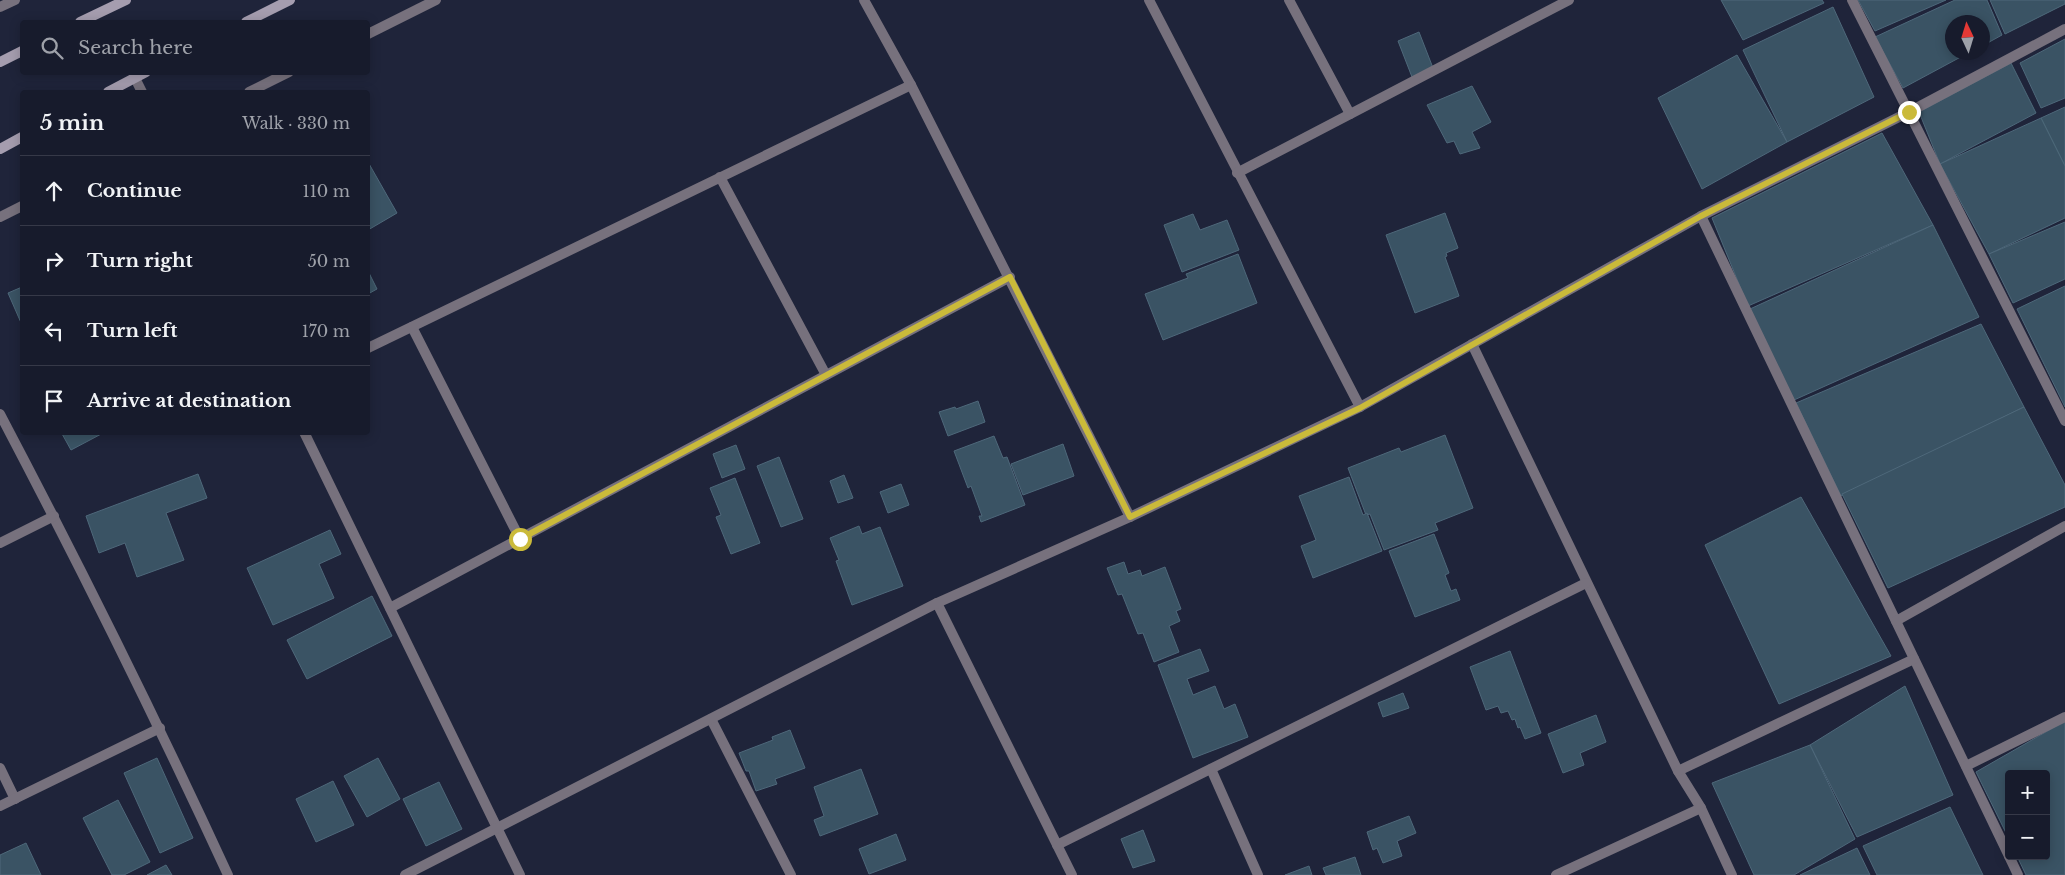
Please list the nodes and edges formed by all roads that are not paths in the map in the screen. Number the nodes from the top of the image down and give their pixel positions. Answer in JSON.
{"nodes":[{"id":1,"x":15,"y":0,"type":"edge"},
{"id":2,"x":126,"y":0,"type":"edge"},
{"id":3,"x":290,"y":0,"type":"edge"},
{"id":4,"x":436,"y":0,"type":"edge"},
{"id":5,"x":864,"y":0,"type":"edge"},
{"id":6,"x":1149,"y":0,"type":"edge"},
{"id":7,"x":1289,"y":0,"type":"edge"},
{"id":8,"x":1569,"y":0,"type":"edge"},
{"id":9,"x":1852,"y":0,"type":"edge"},
{"id":10,"x":0,"y":8,"type":"edge"},
{"id":11,"x":84,"y":20,"type":"edge"},
{"id":12,"x":250,"y":20,"type":"edge"},
{"id":13,"x":2065,"y":29,"type":"edge"},
{"id":14,"x":370,"y":33,"type":"edge"},
{"id":15,"x":20,"y":52,"type":"edge"},
{"id":16,"x":0,"y":62,"type":"edge"},
{"id":17,"x":140,"y":75,"type":"edge"},
{"id":18,"x":283,"y":75,"type":"edge"},
{"id":19,"x":135,"y":78,"type":"junction"},
{"id":20,"x":912,"y":85,"type":"junction"},
{"id":21,"x":112,"y":90,"type":"edge"},
{"id":22,"x":141,"y":90,"type":"edge"},
{"id":23,"x":253,"y":90,"type":"edge"},
{"id":24,"x":1909,"y":112,"type":"junction"},
{"id":25,"x":1350,"y":114,"type":"junction"},
{"id":26,"x":20,"y":138,"type":"edge"},
{"id":27,"x":0,"y":149,"type":"edge"},
{"id":28,"x":1237,"y":173,"type":"junction"},
{"id":29,"x":720,"y":177,"type":"junction"},
{"id":30,"x":20,"y":207,"type":"edge"},
{"id":31,"x":1701,"y":216,"type":"junction"},
{"id":32,"x":0,"y":217,"type":"edge"},
{"id":33,"x":1010,"y":277,"type":"junction"},
{"id":34,"x":412,"y":326,"type":"junction"},
{"id":35,"x":1472,"y":344,"type":"junction"},
{"id":36,"x":370,"y":347,"type":"edge"},
{"id":37,"x":826,"y":375,"type":"junction"},
{"id":38,"x":1360,"y":408,"type":"junction"},
{"id":39,"x":0,"y":414,"type":"edge"},
{"id":40,"x":2065,"y":421,"type":"edge"},
{"id":41,"x":305,"y":435,"type":"edge"},
{"id":42,"x":54,"y":516,"type":"junction"},
{"id":43,"x":1130,"y":517,"type":"junction"},
{"id":44,"x":2065,"y":526,"type":"edge"},
{"id":45,"x":520,"y":539,"type":"junction"},
{"id":46,"x":0,"y":543,"type":"edge"},
{"id":47,"x":1586,"y":583,"type":"junction"},
{"id":48,"x":937,"y":603,"type":"junction"},
{"id":49,"x":390,"y":608,"type":"junction"},
{"id":50,"x":1896,"y":621,"type":"junction"},
{"id":51,"x":1914,"y":659,"type":"junction"},
{"id":52,"x":2065,"y":717,"type":"edge"},
{"id":53,"x":711,"y":718,"type":"junction"},
{"id":54,"x":160,"y":728,"type":"junction"},
{"id":55,"x":1966,"y":766,"type":"junction"},
{"id":56,"x":0,"y":768,"type":"edge"},
{"id":57,"x":1211,"y":769,"type":"junction"},
{"id":58,"x":1678,"y":771,"type":"junction"},
{"id":59,"x":15,"y":799,"type":"junction"},
{"id":60,"x":0,"y":806,"type":"edge"},
{"id":61,"x":1701,"y":808,"type":"junction"},
{"id":62,"x":497,"y":828,"type":"junction"},
{"id":63,"x":1057,"y":845,"type":"junction"},
{"id":64,"x":2005,"y":848,"type":"edge"},
{"id":65,"x":2011,"y":860,"type":"edge"},
{"id":66,"x":228,"y":875,"type":"edge"},
{"id":67,"x":405,"y":875,"type":"edge"},
{"id":68,"x":520,"y":875,"type":"edge"},
{"id":69,"x":792,"y":875,"type":"edge"},
{"id":70,"x":1072,"y":875,"type":"edge"},
{"id":71,"x":1258,"y":875,"type":"edge"},
{"id":72,"x":1556,"y":875,"type":"edge"},
{"id":73,"x":1732,"y":875,"type":"edge"},
{"id":74,"x":2018,"y":875,"type":"edge"}],
"edges":[{"from":1,"to":10,"type":"street"},
{"from":2,"to":11,"type":"main road"},
{"from":3,"to":12,"type":"main road"},
{"from":4,"to":14,"type":"street"},
{"from":5,"to":20,"type":"street"},
{"from":6,"to":28,"type":"street"},
{"from":7,"to":25,"type":"street"},
{"from":8,"to":25,"type":"street"},
{"from":9,"to":24,"type":"street"},
{"from":13,"to":24,"type":"street"},
{"from":15,"to":16,"type":"main road"},
{"from":17,"to":19,"type":"main road"},
{"from":18,"to":23,"type":"street"},
{"from":19,"to":21,"type":"main road"},
{"from":19,"to":22,"type":"street"},
{"from":20,"to":29,"type":"street"},
{"from":20,"to":33,"type":"street"},
{"from":24,"to":31,"type":"street"},
{"from":24,"to":40,"type":"street"},
{"from":25,"to":28,"type":"street"},
{"from":26,"to":27,"type":"main road"},
{"from":28,"to":38,"type":"street"},
{"from":29,"to":34,"type":"street"},
{"from":29,"to":37,"type":"street"},
{"from":30,"to":32,"type":"street"},
{"from":31,"to":35,"type":"street"},
{"from":31,"to":50,"type":"street"},
{"from":33,"to":37,"type":"street"},
{"from":33,"to":43,"type":"street"},
{"from":34,"to":36,"type":"street"},
{"from":34,"to":45,"type":"street"},
{"from":35,"to":38,"type":"street"},
{"from":35,"to":47,"type":"street"},
{"from":37,"to":45,"type":"street"},
{"from":38,"to":43,"type":"street"},
{"from":39,"to":42,"type":"street"},
{"from":41,"to":49,"type":"street"},
{"from":42,"to":46,"type":"street"},
{"from":42,"to":54,"type":"street"},
{"from":43,"to":48,"type":"street"},
{"from":44,"to":50,"type":"street"},
{"from":45,"to":49,"type":"street"},
{"from":47,"to":57,"type":"street"},
{"from":47,"to":58,"type":"street"},
{"from":48,"to":53,"type":"street"},
{"from":48,"to":63,"type":"street"},
{"from":49,"to":62,"type":"street"},
{"from":50,"to":51,"type":"street"},
{"from":51,"to":55,"type":"street"},
{"from":51,"to":58,"type":"street"},
{"from":52,"to":55,"type":"street"},
{"from":53,"to":62,"type":"street"},
{"from":53,"to":69,"type":"street"},
{"from":54,"to":59,"type":"street"},
{"from":54,"to":66,"type":"street"},
{"from":55,"to":64,"type":"street"},
{"from":56,"to":59,"type":"street"},
{"from":57,"to":63,"type":"street"},
{"from":57,"to":71,"type":"street"},
{"from":58,"to":61,"type":"street"},
{"from":59,"to":60,"type":"street"},
{"from":61,"to":72,"type":"street"},
{"from":61,"to":73,"type":"street"},
{"from":62,"to":67,"type":"street"},
{"from":62,"to":68,"type":"street"},
{"from":63,"to":70,"type":"street"},
{"from":65,"to":74,"type":"street"}]}
